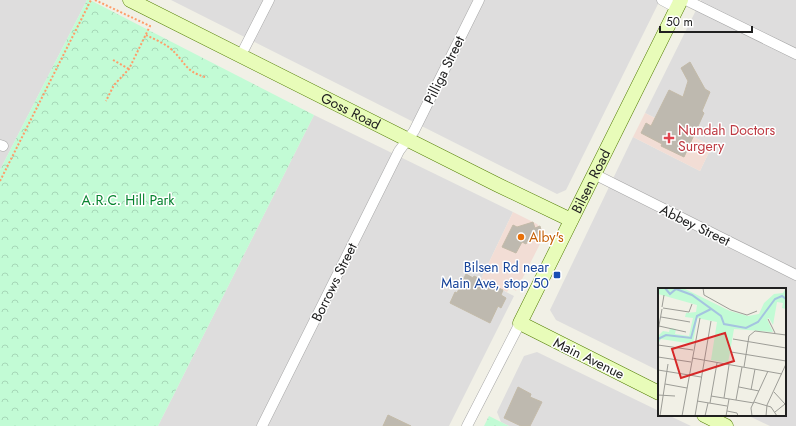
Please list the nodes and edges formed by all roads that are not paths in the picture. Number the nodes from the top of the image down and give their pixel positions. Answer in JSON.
{"nodes":[{"id":1,"x":130,"y":0,"type":"edge"},
{"id":2,"x":269,"y":0,"type":"edge"},
{"id":3,"x":479,"y":0,"type":"edge"},
{"id":4,"x":662,"y":0,"type":"edge"},
{"id":5,"x":681,"y":3,"type":"edge"},
{"id":6,"x":796,"y":54,"type":"edge"},
{"id":7,"x":241,"y":55,"type":"junction"},
{"id":8,"x":408,"y":139,"type":"junction"},
{"id":9,"x":594,"y":174,"type":"junction"},
{"id":10,"x":571,"y":220,"type":"junction"},
{"id":11,"x":796,"y":275,"type":"edge"},
{"id":12,"x":520,"y":324,"type":"junction"},
{"id":13,"x":658,"y":393,"type":"edge"},
{"id":14,"x":706,"y":416,"type":"edge"},
{"id":15,"x":262,"y":426,"type":"edge"},
{"id":16,"x":467,"y":426,"type":"edge"},
{"id":17,"x":726,"y":426,"type":"edge"}],
"edges":[{"from":1,"to":7,"type":"street","name":"Goss Road"},
{"from":2,"to":7,"type":"street"},
{"from":3,"to":8,"type":"street","name":"Pilliga Street"},
{"from":4,"to":5,"type":"street"},
{"from":5,"to":6,"type":"street"},
{"from":5,"to":9,"type":"street","name":"Bilsen Road"},
{"from":7,"to":8,"type":"street","name":"Goss Road"},
{"from":8,"to":10,"type":"street","name":"Goss Road"},
{"from":8,"to":15,"type":"street","name":"Borrows Street"},
{"from":9,"to":10,"type":"street","name":"Bilsen Road"},
{"from":9,"to":11,"type":"street","name":"Abbey Street"},
{"from":10,"to":12,"type":"street","name":"Bilsen Road"},
{"from":12,"to":13,"type":"street","name":"Main Avenue"},
{"from":12,"to":16,"type":"street","name":"Bilsen Road"},
{"from":14,"to":17,"type":"street"}]}
